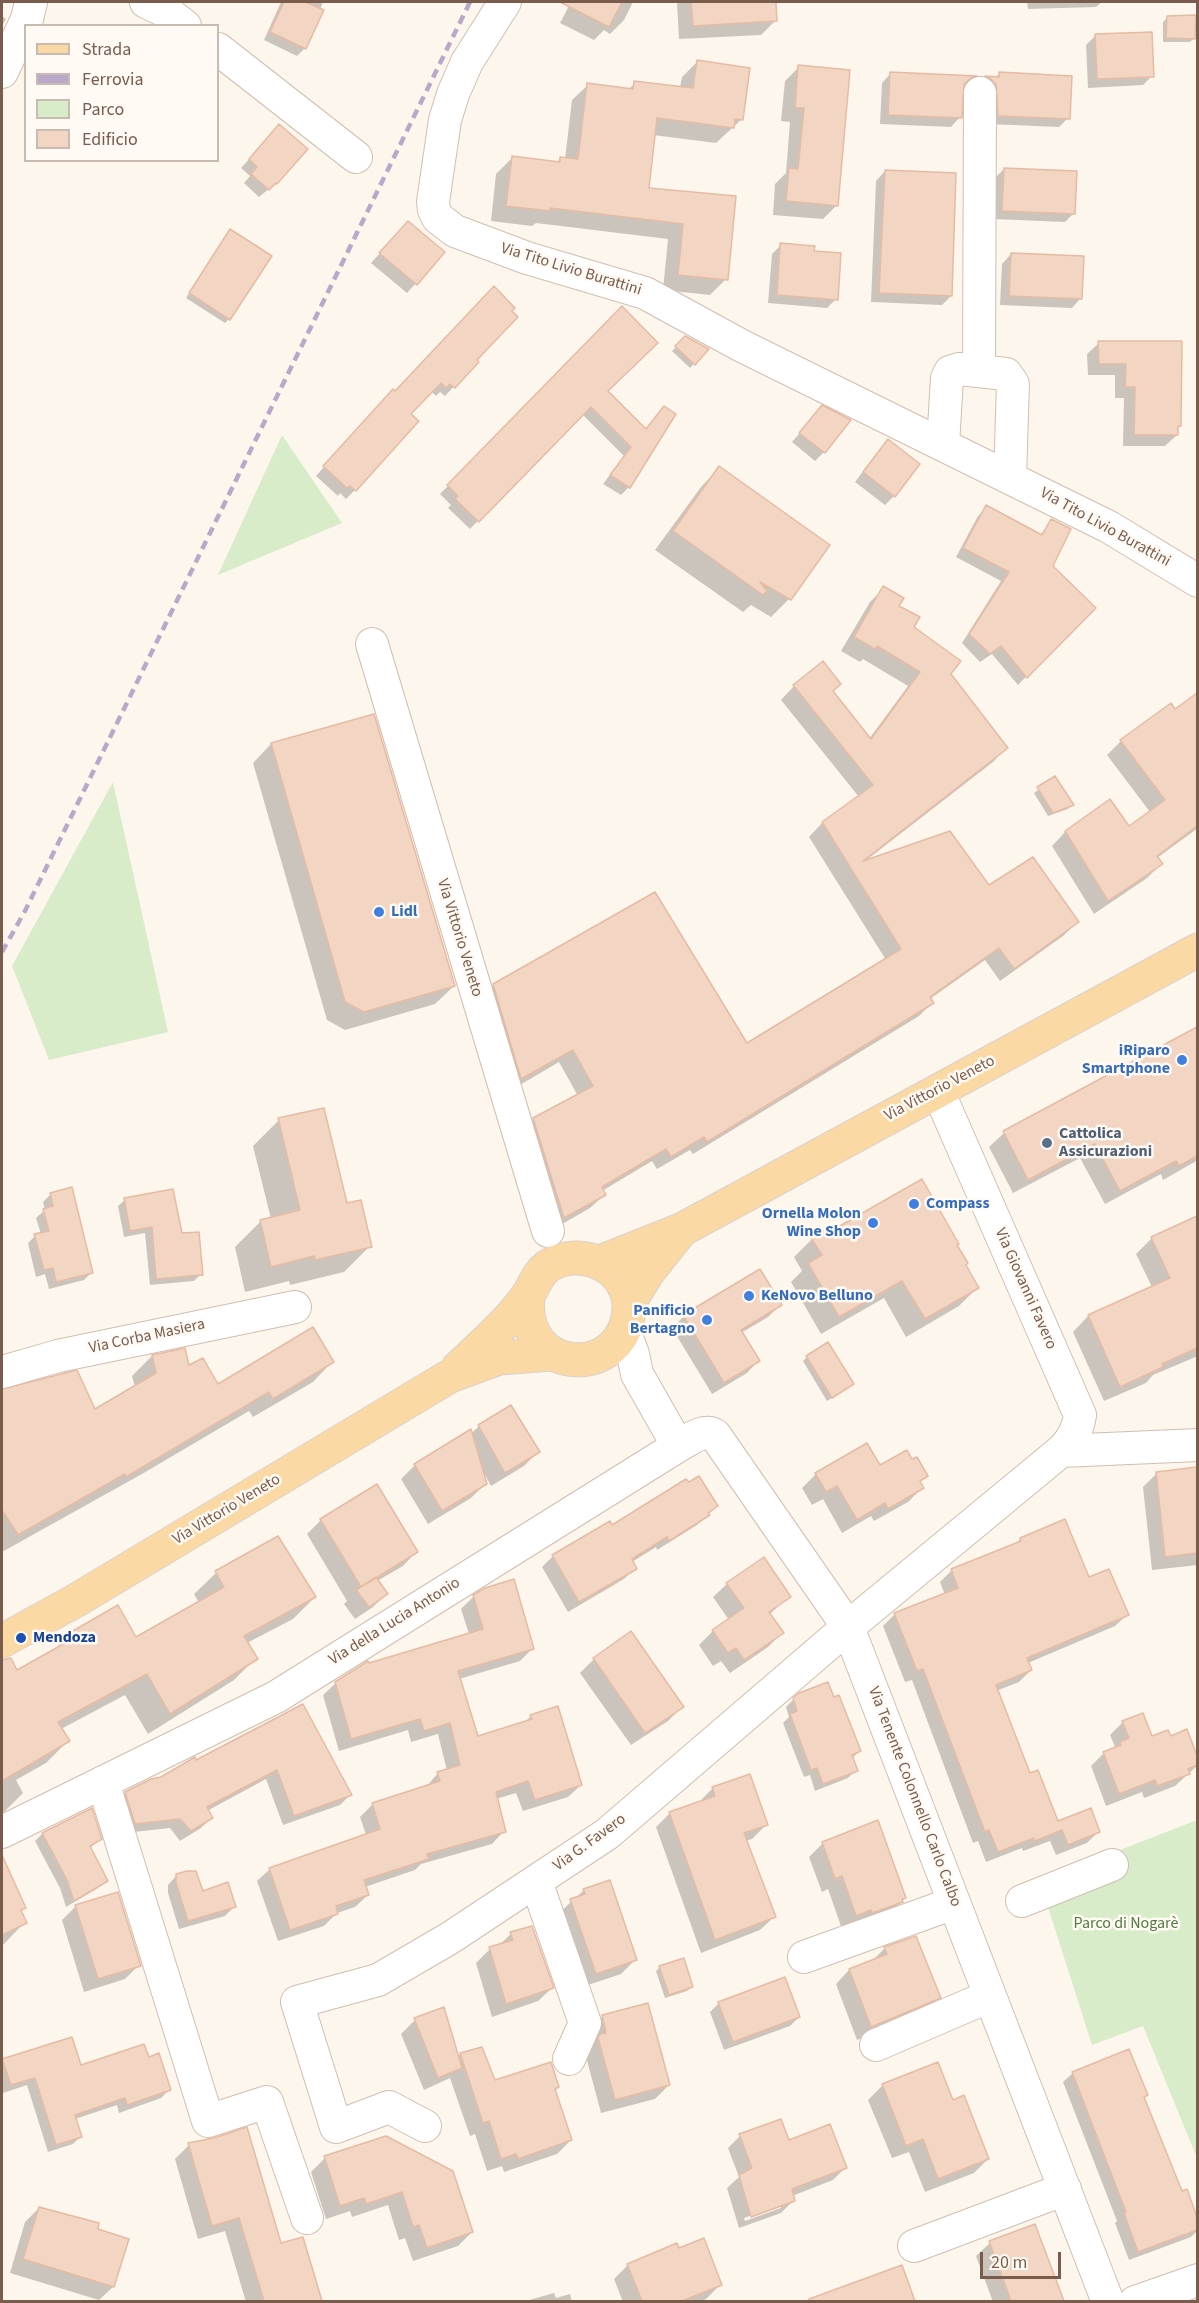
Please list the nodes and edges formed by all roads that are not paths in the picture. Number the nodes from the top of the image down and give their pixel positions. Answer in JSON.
{"nodes":[{"id":1,"x":31,"y":2,"type":"edge"},
{"id":2,"x":146,"y":2,"type":"edge"},
{"id":3,"x":504,"y":2,"type":"edge"},
{"id":4,"x":25,"y":24,"type":"edge"},
{"id":5,"x":183,"y":24,"type":"edge"},
{"id":6,"x":24,"y":25,"type":"edge"},
{"id":7,"x":219,"y":51,"type":"edge"},
{"id":8,"x":2,"y":72,"type":"edge"},
{"id":9,"x":980,"y":93,"type":"dead end"},
{"id":10,"x":356,"y":157,"type":"dead end"},
{"id":11,"x":979,"y":370,"type":"junction"},
{"id":12,"x":943,"y":445,"type":"junction"},
{"id":13,"x":1010,"y":478,"type":"junction"},
{"id":14,"x":1197,"y":581,"type":"edge"},
{"id":15,"x":372,"y":644,"type":"dead end"},
{"id":16,"x":1197,"y":950,"type":"edge"},
{"id":17,"x":938,"y":1090,"type":"junction"},
{"id":18,"x":683,"y":1229,"type":"junction"},
{"id":19,"x":548,"y":1231,"type":"dead end"},
{"id":20,"x":600,"y":1262,"type":"junction"},
{"id":21,"x":528,"y":1295,"type":"junction"},
{"id":22,"x":295,"y":1307,"type":"dead end"},
{"id":23,"x":627,"y":1316,"type":"junction"},
{"id":24,"x":552,"y":1354,"type":"junction"},
{"id":25,"x":599,"y":1356,"type":"junction"},
{"id":26,"x":2,"y":1372,"type":"edge"},
{"id":27,"x":637,"y":1374,"type":"junction"},
{"id":28,"x":450,"y":1376,"type":"junction"},
{"id":29,"x":1197,"y":1445,"type":"edge"},
{"id":30,"x":678,"y":1446,"type":"junction"},
{"id":31,"x":1061,"y":1451,"type":"junction"},
{"id":32,"x":848,"y":1627,"type":"junction"},
{"id":33,"x":2,"y":1641,"type":"edge"},
{"id":34,"x":103,"y":1782,"type":"junction"},
{"id":35,"x":2,"y":1832,"type":"edge"},
{"id":36,"x":1112,"y":1865,"type":"dead end"},
{"id":37,"x":536,"y":1881,"type":"junction"},
{"id":38,"x":1022,"y":1901,"type":"dead end"},
{"id":39,"x":954,"y":1903,"type":"junction"},
{"id":40,"x":804,"y":1957,"type":"dead end"},
{"id":41,"x":990,"y":1996,"type":"junction"},
{"id":42,"x":876,"y":2045,"type":"dead end"},
{"id":43,"x":569,"y":2059,"type":"dead end"},
{"id":44,"x":425,"y":2126,"type":"dead end"},
{"id":45,"x":1065,"y":2189,"type":"junction"},
{"id":46,"x":307,"y":2218,"type":"dead end"},
{"id":47,"x":914,"y":2246,"type":"dead end"},
{"id":48,"x":1197,"y":2280,"type":"edge"},
{"id":49,"x":1108,"y":2301,"type":"edge"},
{"id":50,"x":1135,"y":2301,"type":"edge"}],
"edges":[{"from":1,"to":4,"type":"street"},
{"from":2,"to":5,"type":"street"},
{"from":3,"to":12,"type":"street","name":"Via Tito Livio Burattini"},
{"from":6,"to":8,"type":"street"},
{"from":7,"to":10,"type":"street"},
{"from":9,"to":11,"type":"street"},
{"from":11,"to":12,"type":"street"},
{"from":11,"to":13,"type":"street"},
{"from":12,"to":13,"type":"street","name":"Via Tito Livio Burattini"},
{"from":13,"to":14,"type":"street","name":"Via Tito Livio Burattini"},
{"from":15,"to":19,"type":"street","name":"Via Vittorio Veneto"},
{"from":16,"to":17,"type":"main road","name":"Via Vittorio Veneto"},
{"from":17,"to":18,"type":"main road","name":"Via Vittorio Veneto"},
{"from":17,"to":31,"type":"street","name":"Via Giovanni Favero"},
{"from":18,"to":20,"type":"main road","name":"Via Vittorio Veneto"},
{"from":18,"to":23,"type":"main road","name":"Via Vittorio Veneto"},
{"from":20,"to":21,"type":"main road","name":"Via Vittorio Veneto"},
{"from":20,"to":23,"type":"main road"},
{"from":21,"to":24,"type":"main road"},
{"from":21,"to":28,"type":"main road","name":"Via Vittorio Veneto"},
{"from":22,"to":26,"type":"street","name":"Via Corba Masiera"},
{"from":23,"to":25,"type":"main road","name":"Via Vittorio Veneto"},
{"from":23,"to":27,"type":"street"},
{"from":24,"to":25,"type":"main road","name":"Via Vittorio Veneto"},
{"from":24,"to":28,"type":"main road","name":"Via Vittorio Veneto"},
{"from":25,"to":27,"type":"street"},
{"from":27,"to":30,"type":"street"},
{"from":28,"to":33,"type":"main road","name":"Via Vittorio Veneto"},
{"from":29,"to":31,"type":"street"},
{"from":30,"to":32,"type":"street","name":"Via Tenente Colonnello Carlo Calbo"},
{"from":30,"to":34,"type":"street","name":"Via della Lucia Antonio"},
{"from":31,"to":32,"type":"street","name":"Via Giovanni Favero"},
{"from":32,"to":37,"type":"street","name":"Via G. Favero"},
{"from":32,"to":39,"type":"street","name":"Via Tenente Colonnello Carlo Calbo"},
{"from":34,"to":35,"type":"street","name":"Via della Lucia Antonio"},
{"from":34,"to":46,"type":"street"},
{"from":36,"to":38,"type":"street"},
{"from":37,"to":43,"type":"street"},
{"from":37,"to":44,"type":"street","name":"Via G. Favero"},
{"from":39,"to":40,"type":"street"},
{"from":39,"to":41,"type":"street","name":"Via Tenente Colonnello Carlo Calbo"},
{"from":41,"to":42,"type":"street"},
{"from":41,"to":45,"type":"street","name":"Via Tenente Colonnello Carlo Calbo"},
{"from":45,"to":47,"type":"street"},
{"from":45,"to":49,"type":"street","name":"Via Tenente Colonnello Carlo Calbo"},
{"from":48,"to":50,"type":"street"}]}
